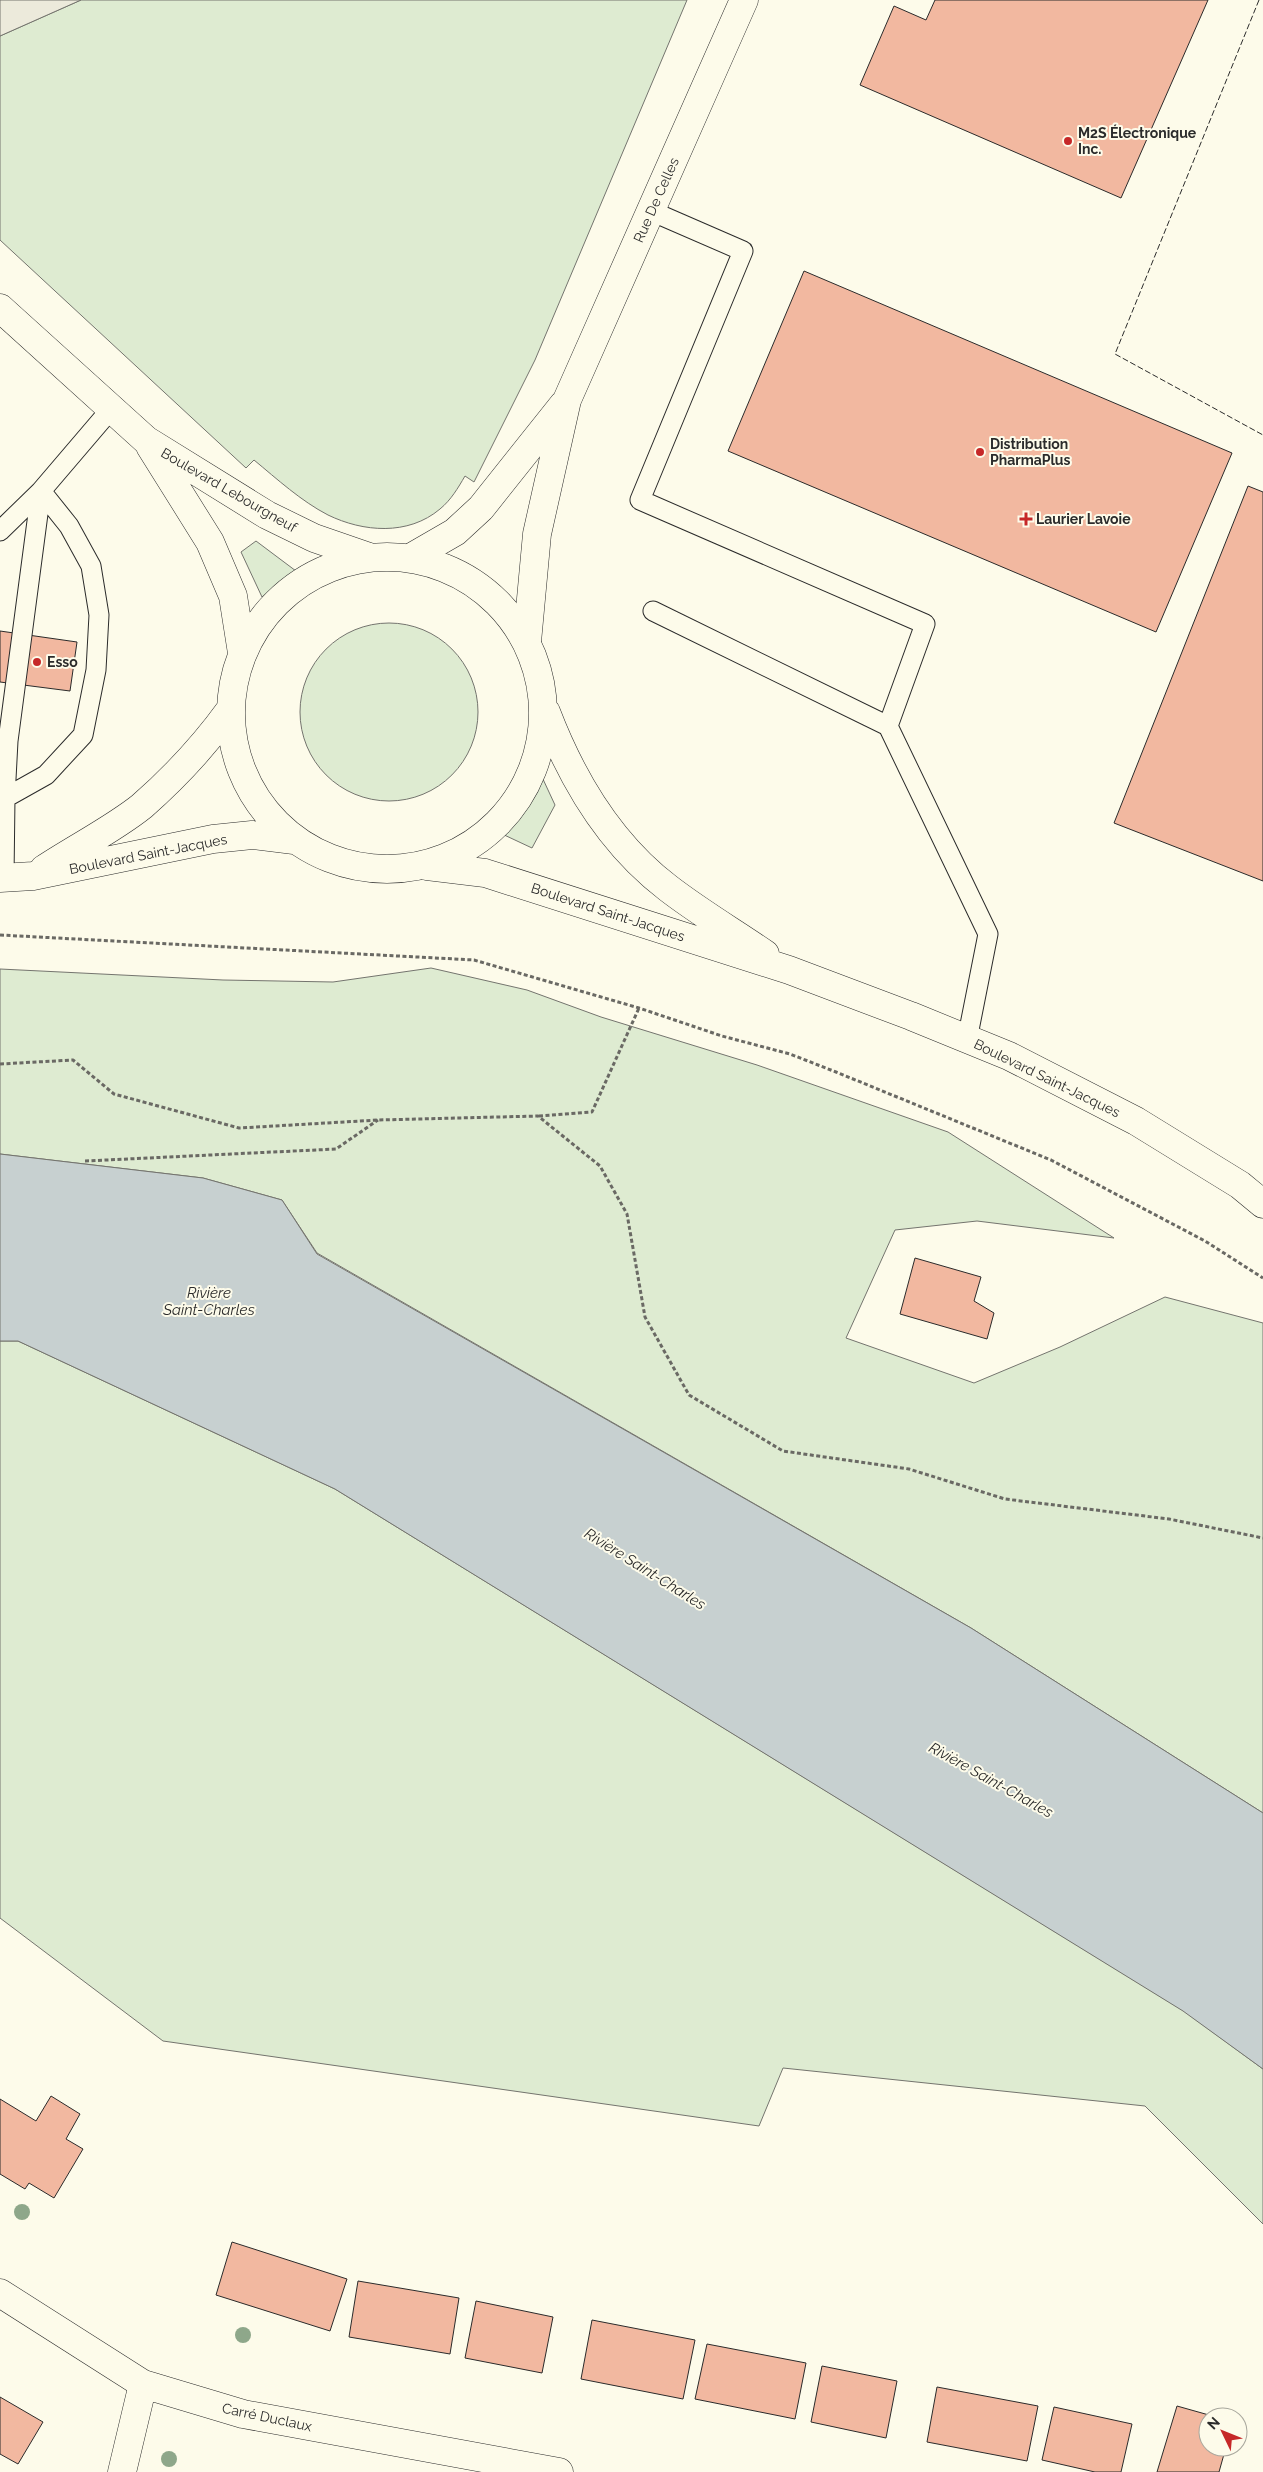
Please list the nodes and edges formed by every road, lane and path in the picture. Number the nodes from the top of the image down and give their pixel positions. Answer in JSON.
{"nodes":[{"id":1,"x":744,"y":0,"type":"edge"},
{"id":2,"x":651,"y":210,"type":"junction"},
{"id":3,"x":0,"y":308,"type":"edge"},
{"id":4,"x":567,"y":400,"type":"junction"},
{"id":5,"x":111,"y":409,"type":"junction"},
{"id":6,"x":146,"y":440,"type":"junction"},
{"id":7,"x":41,"y":491,"type":"junction"},
{"id":8,"x":0,"y":531,"type":"edge"},
{"id":9,"x":369,"y":557,"type":"junction"},
{"id":10,"x":410,"y":558,"type":"junction"},
{"id":11,"x":653,"y":611,"type":"dead end"},
{"id":12,"x":527,"y":642,"type":"junction"},
{"id":13,"x":242,"y":653,"type":"junction"},
{"id":14,"x":543,"y":703,"type":"junction"},
{"id":15,"x":230,"y":710,"type":"junction"},
{"id":16,"x":888,"y":726,"type":"junction"},
{"id":17,"x":2,"y":796,"type":"edge"},
{"id":18,"x":294,"y":840,"type":"junction"},
{"id":19,"x":424,"y":865,"type":"junction"},
{"id":20,"x":32,"y":876,"type":"junction"},
{"id":21,"x":2,"y":878,"type":"edge"},
{"id":22,"x":0,"y":935,"type":"edge"},
{"id":23,"x":789,"y":970,"type":"junction"},
{"id":24,"x":639,"y":1008,"type":"junction"},
{"id":25,"x":967,"y":1040,"type":"junction"},
{"id":26,"x":0,"y":1064,"type":"edge"},
{"id":27,"x":538,"y":1116,"type":"junction"},
{"id":28,"x":378,"y":1120,"type":"junction"},
{"id":29,"x":85,"y":1161,"type":"dead end"},
{"id":30,"x":1260,"y":1194,"type":"edge"},
{"id":31,"x":1263,"y":1278,"type":"edge"},
{"id":32,"x":1263,"y":1538,"type":"edge"},
{"id":33,"x":0,"y":2293,"type":"edge"},
{"id":34,"x":143,"y":2384,"type":"junction"},
{"id":35,"x":122,"y":2472,"type":"edge"},
{"id":36,"x":560,"y":2472,"type":"edge"}],
"edges":[{"from":1,"to":2,"type":"main road","name":"Rue De Celles"},
{"from":2,"to":4,"type":"main road","name":"Rue De Celles"},
{"from":2,"to":16,"type":"lane"},
{"from":3,"to":5,"type":"main road","name":"Boulevard Lebourgneuf"},
{"from":4,"to":10,"type":"main road","name":"Rue De Celles"},
{"from":4,"to":12,"type":"main road","name":"Rue De Celles"},
{"from":5,"to":6,"type":"main road","name":"Boulevard Lebourgneuf"},
{"from":5,"to":7,"type":"lane"},
{"from":6,"to":9,"type":"main road","name":"Boulevard Lebourgneuf"},
{"from":6,"to":13,"type":"main road","name":"Boulevard Lebourgneuf"},
{"from":7,"to":8,"type":"lane"},
{"from":7,"to":17,"type":"lane"},
{"from":7,"to":17,"type":"lane"},
{"from":9,"to":10,"type":"main road"},
{"from":9,"to":13,"type":"main road"},
{"from":10,"to":12,"type":"main road"},
{"from":11,"to":16,"type":"lane"},
{"from":12,"to":14,"type":"main road"},
{"from":13,"to":15,"type":"main road"},
{"from":14,"to":19,"type":"main road"},
{"from":14,"to":23,"type":"main road","name":"Boulevard Saint-Jacques"},
{"from":15,"to":18,"type":"main road"},
{"from":15,"to":20,"type":"main road","name":"Boulevard Saint-Jacques"},
{"from":16,"to":25,"type":"lane"},
{"from":17,"to":21,"type":"lane"},
{"from":18,"to":19,"type":"main road"},
{"from":18,"to":20,"type":"main road","name":"Boulevard Saint-Jacques"},
{"from":19,"to":23,"type":"main road","name":"Boulevard Saint-Jacques"},
{"from":20,"to":21,"type":"main road","name":"Boulevard Saint-Jacques"},
{"from":22,"to":24,"type":"path"},
{"from":23,"to":25,"type":"main road","name":"Boulevard Saint-Jacques"},
{"from":24,"to":27,"type":"path"},
{"from":24,"to":31,"type":"path"},
{"from":25,"to":30,"type":"main road","name":"Boulevard Saint-Jacques"},
{"from":26,"to":28,"type":"path"},
{"from":27,"to":28,"type":"path"},
{"from":27,"to":32,"type":"path"},
{"from":28,"to":29,"type":"path"},
{"from":33,"to":34,"type":"main road","name":"Carré Duclaux"},
{"from":34,"to":35,"type":"main road"},
{"from":34,"to":36,"type":"main road","name":"Carré Duclaux"}]}
